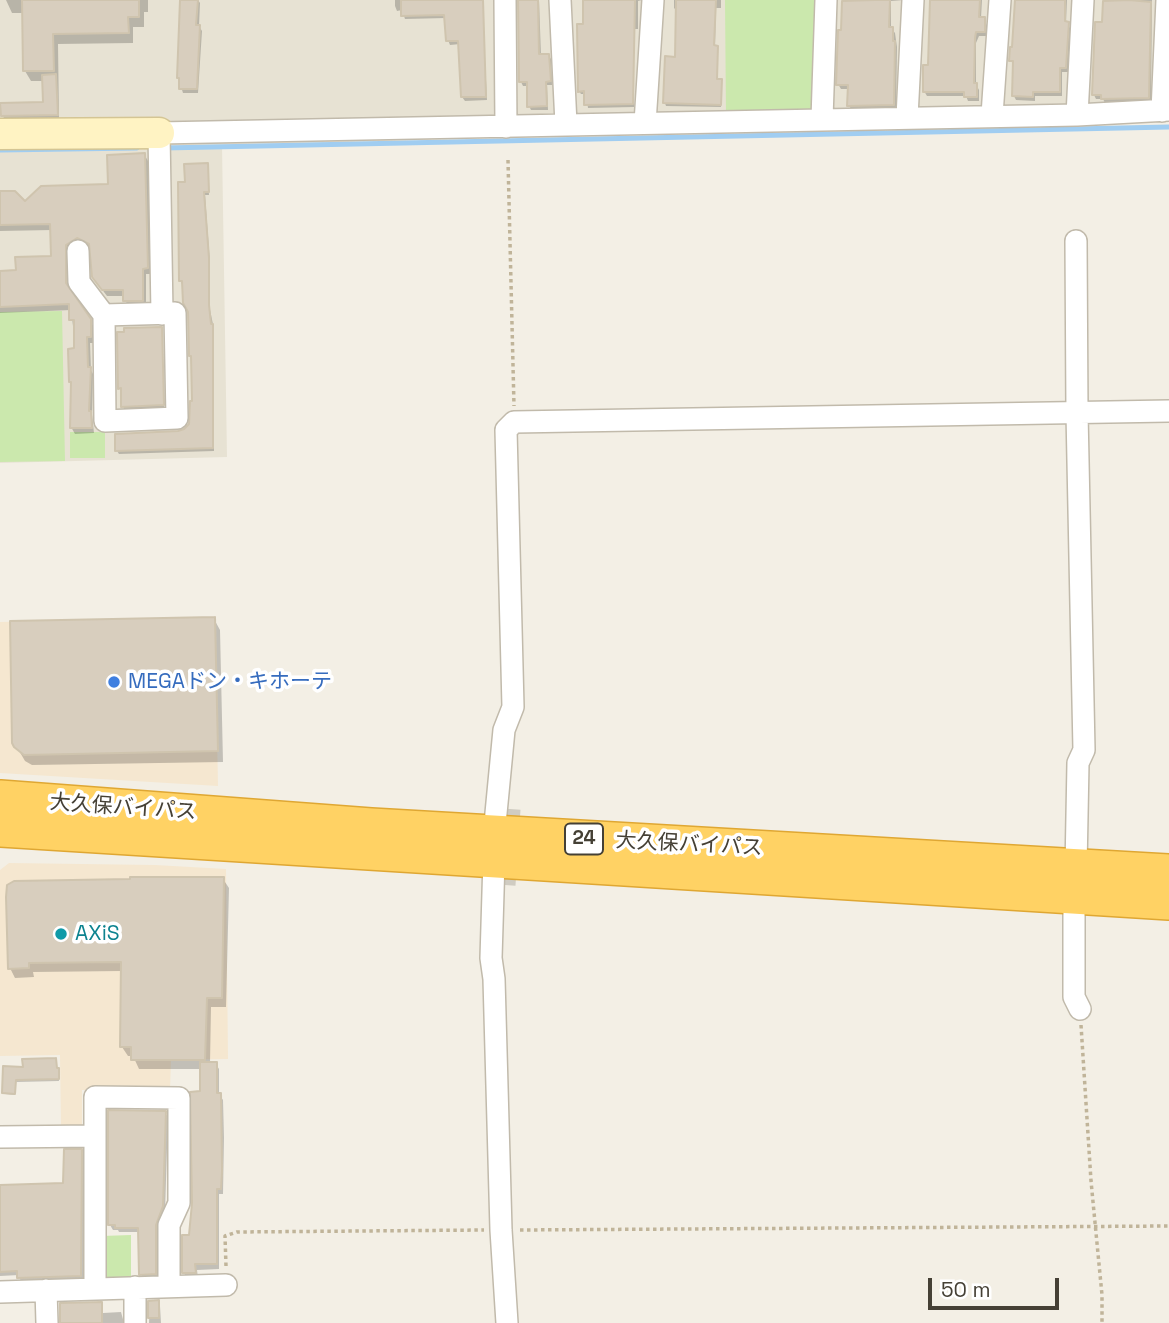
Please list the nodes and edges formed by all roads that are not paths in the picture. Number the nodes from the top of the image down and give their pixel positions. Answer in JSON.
{"nodes":[{"id":1,"x":505,"y":0,"type":"edge"},
{"id":2,"x":560,"y":0,"type":"edge"},
{"id":3,"x":653,"y":0,"type":"edge"},
{"id":4,"x":826,"y":0,"type":"edge"},
{"id":5,"x":913,"y":0,"type":"edge"},
{"id":6,"x":1000,"y":0,"type":"edge"},
{"id":7,"x":1083,"y":0,"type":"edge"},
{"id":8,"x":1167,"y":0,"type":"edge"},
{"id":9,"x":1165,"y":110,"type":"edge"},
{"id":10,"x":992,"y":115,"type":"junction"},
{"id":11,"x":1077,"y":115,"type":"junction"},
{"id":12,"x":907,"y":117,"type":"junction"},
{"id":13,"x":821,"y":119,"type":"junction"},
{"id":14,"x":645,"y":123,"type":"junction"},
{"id":15,"x":566,"y":124,"type":"junction"},
{"id":16,"x":506,"y":127,"type":"junction"},
{"id":17,"x":0,"y":134,"type":"edge"},
{"id":18,"x":159,"y":138,"type":"junction"},
{"id":19,"x":1076,"y":242,"type":"dead end"},
{"id":20,"x":78,"y":251,"type":"dead end"},
{"id":21,"x":162,"y":314,"type":"junction"},
{"id":22,"x":104,"y":315,"type":"junction"},
{"id":23,"x":1169,"y":411,"type":"edge"},
{"id":24,"x":1077,"y":413,"type":"junction"},
{"id":25,"x":513,"y":707,"type":"junction"},
{"id":26,"x":0,"y":799,"type":"edge"},
{"id":27,"x":0,"y":828,"type":"edge"},
{"id":28,"x":501,"y":847,"type":"junction"},
{"id":29,"x":1169,"y":873,"type":"edge"},
{"id":30,"x":1080,"y":882,"type":"junction"},
{"id":31,"x":1169,"y":901,"type":"edge"},
{"id":32,"x":1080,"y":1009,"type":"road end"},
{"id":33,"x":0,"y":1136,"type":"edge"},
{"id":34,"x":95,"y":1136,"type":"junction"},
{"id":35,"x":226,"y":1285,"type":"road end"},
{"id":36,"x":169,"y":1286,"type":"junction"},
{"id":37,"x":135,"y":1287,"type":"junction"},
{"id":38,"x":95,"y":1289,"type":"junction"},
{"id":39,"x":46,"y":1290,"type":"junction"},
{"id":40,"x":0,"y":1292,"type":"edge"},
{"id":41,"x":47,"y":1323,"type":"edge"},
{"id":42,"x":135,"y":1323,"type":"edge"},
{"id":43,"x":507,"y":1323,"type":"edge"}],
"edges":[{"from":1,"to":16,"type":"street"},
{"from":2,"to":15,"type":"street"},
{"from":3,"to":14,"type":"street"},
{"from":4,"to":13,"type":"street"},
{"from":5,"to":12,"type":"street"},
{"from":6,"to":10,"type":"street"},
{"from":7,"to":11,"type":"street"},
{"from":8,"to":9,"type":"street"},
{"from":9,"to":11,"type":"street"},
{"from":10,"to":11,"type":"street"},
{"from":10,"to":12,"type":"street"},
{"from":12,"to":13,"type":"street"},
{"from":13,"to":14,"type":"street"},
{"from":14,"to":15,"type":"street"},
{"from":15,"to":16,"type":"street"},
{"from":16,"to":18,"type":"street"},
{"from":17,"to":18,"type":"street"},
{"from":18,"to":21,"type":"street"},
{"from":19,"to":24,"type":"street"},
{"from":20,"to":22,"type":"street"},
{"from":21,"to":22,"type":"street"},
{"from":21,"to":22,"type":"street"},
{"from":23,"to":24,"type":"street"},
{"from":24,"to":25,"type":"street"},
{"from":24,"to":30,"type":"street"},
{"from":25,"to":28,"type":"street"},
{"from":25,"to":28,"type":"street"},
{"from":26,"to":28,"type":"highway","name":"大久保バイパス","number":"24"},
{"from":27,"to":28,"type":"highway","name":"大久保バイパス","number":"24"},
{"from":28,"to":30,"type":"highway","name":"大久保バイパス","number":"24"},
{"from":28,"to":43,"type":"street"},
{"from":29,"to":30,"type":"highway","name":"大久保バイパス","number":"24"},
{"from":30,"to":31,"type":"highway","name":"大久保バイパス","number":"24"},
{"from":30,"to":32,"type":"street"},
{"from":33,"to":34,"type":"street"},
{"from":34,"to":36,"type":"street"},
{"from":34,"to":38,"type":"street"},
{"from":35,"to":36,"type":"street"},
{"from":36,"to":37,"type":"street"},
{"from":37,"to":38,"type":"street"},
{"from":37,"to":42,"type":"street"},
{"from":38,"to":39,"type":"street"},
{"from":39,"to":40,"type":"street"},
{"from":39,"to":41,"type":"street"}]}
